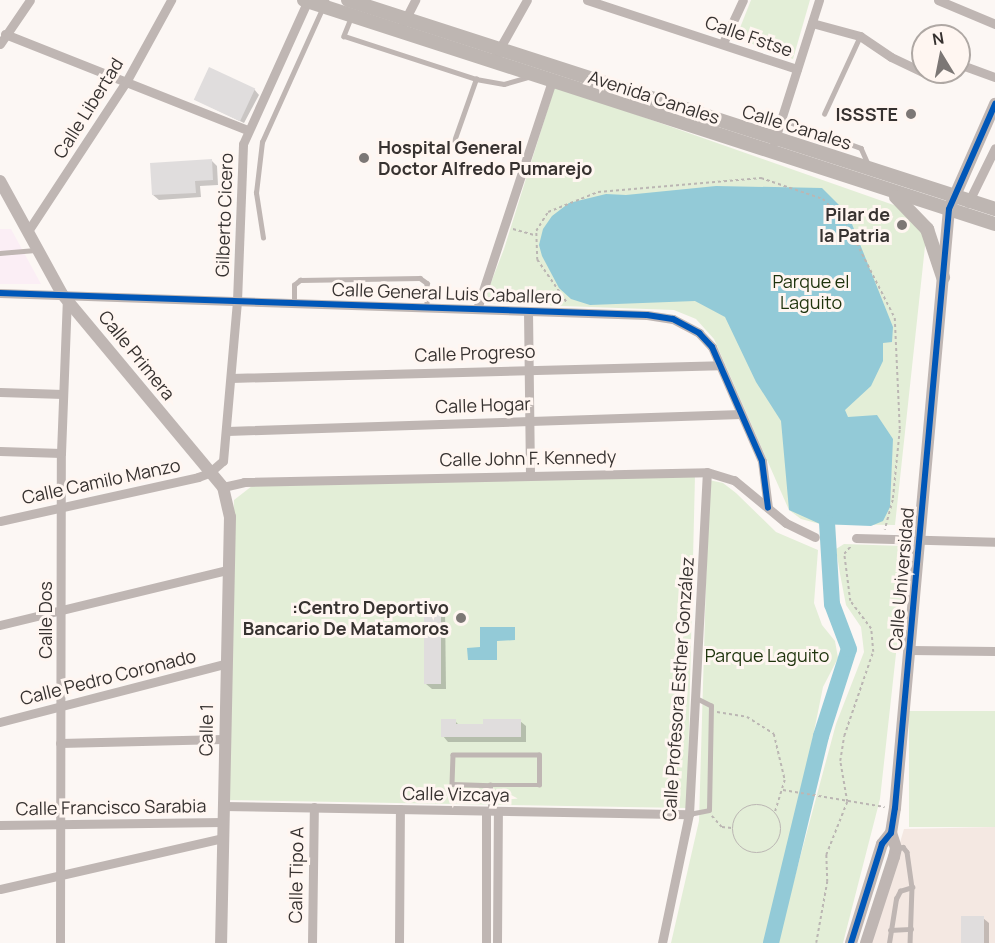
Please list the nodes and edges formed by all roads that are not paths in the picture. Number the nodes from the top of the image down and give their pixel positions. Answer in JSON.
{"nodes":[{"id":1,"x":30,"y":0,"type":"edge"},
{"id":2,"x":171,"y":0,"type":"edge"},
{"id":3,"x":306,"y":0,"type":"edge"},
{"id":4,"x":415,"y":0,"type":"edge"},
{"id":5,"x":526,"y":0,"type":"edge"},
{"id":6,"x":587,"y":0,"type":"edge"},
{"id":7,"x":743,"y":0,"type":"edge"},
{"id":8,"x":819,"y":0,"type":"edge"},
{"id":9,"x":938,"y":0,"type":"edge"},
{"id":10,"x":324,"y":3,"type":"edge"},
{"id":11,"x":352,"y":6,"type":"edge"},
{"id":12,"x":405,"y":17,"type":"junction"},
{"id":13,"x":812,"y":22,"type":"junction"},
{"id":14,"x":995,"y":24,"type":"edge"},
{"id":15,"x":400,"y":31,"type":"junction"},
{"id":16,"x":5,"y":34,"type":"junction"},
{"id":17,"x":860,"y":36,"type":"junction"},
{"id":18,"x":0,"y":44,"type":"edge"},
{"id":19,"x":723,"y":44,"type":"junction"},
{"id":20,"x":500,"y":48,"type":"junction"},
{"id":21,"x":492,"y":62,"type":"junction"},
{"id":22,"x":911,"y":66,"type":"edge"},
{"id":23,"x":557,"y":68,"type":"junction"},
{"id":24,"x":971,"y":68,"type":"edge"},
{"id":25,"x":797,"y":69,"type":"junction"},
{"id":26,"x":532,"y":75,"type":"junction"},
{"id":27,"x":995,"y":77,"type":"edge"},
{"id":28,"x":476,"y":79,"type":"junction"},
{"id":29,"x":126,"y":82,"type":"junction"},
{"id":30,"x":551,"y":82,"type":"junction"},
{"id":31,"x":995,"y":104,"type":"edge"},
{"id":32,"x":824,"y":114,"type":"dead end"},
{"id":33,"x":781,"y":119,"type":"junction"},
{"id":34,"x":247,"y":130,"type":"junction"},
{"id":35,"x":454,"y":141,"type":"dead end"},
{"id":36,"x":773,"y":146,"type":"junction"},
{"id":37,"x":995,"y":148,"type":"edge"},
{"id":38,"x":869,"y":168,"type":"junction"},
{"id":39,"x":0,"y":181,"type":"edge"},
{"id":40,"x":889,"y":192,"type":"junction"},
{"id":41,"x":969,"y":201,"type":"junction"},
{"id":42,"x":951,"y":202,"type":"junction"},
{"id":43,"x":995,"y":209,"type":"edge"},
{"id":44,"x":964,"y":214,"type":"junction"},
{"id":45,"x":995,"y":224,"type":"edge"},
{"id":46,"x":28,"y":231,"type":"junction"},
{"id":47,"x":263,"y":238,"type":"dead end"},
{"id":48,"x":38,"y":250,"type":"junction"},
{"id":49,"x":0,"y":253,"type":"edge"},
{"id":50,"x":943,"y":277,"type":"junction"},
{"id":51,"x":0,"y":293,"type":"edge"},
{"id":52,"x":65,"y":296,"type":"junction"},
{"id":53,"x":237,"y":302,"type":"junction"},
{"id":54,"x":294,"y":303,"type":"junction"},
{"id":55,"x":427,"y":308,"type":"junction"},
{"id":56,"x":477,"y":309,"type":"junction"},
{"id":57,"x":528,"y":311,"type":"junction"},
{"id":58,"x":720,"y":365,"type":"junction"},
{"id":59,"x":528,"y":368,"type":"junction"},
{"id":60,"x":231,"y":378,"type":"junction"},
{"id":61,"x":0,"y":392,"type":"edge"},
{"id":62,"x":63,"y":394,"type":"junction"},
{"id":63,"x":741,"y":414,"type":"junction"},
{"id":64,"x":530,"y":420,"type":"junction"},
{"id":65,"x":227,"y":431,"type":"junction"},
{"id":66,"x":0,"y":451,"type":"edge"},
{"id":67,"x":61,"y":453,"type":"junction"},
{"id":68,"x":707,"y":471,"type":"junction"},
{"id":69,"x":209,"y":473,"type":"junction"},
{"id":70,"x":530,"y":474,"type":"junction"},
{"id":71,"x":223,"y":487,"type":"junction"},
{"id":72,"x":61,"y":505,"type":"junction"},
{"id":73,"x":768,"y":508,"type":"junction"},
{"id":74,"x":0,"y":521,"type":"edge"},
{"id":75,"x":815,"y":537,"type":"dead end"},
{"id":76,"x":856,"y":538,"type":"road end"},
{"id":77,"x":919,"y":541,"type":"junction"},
{"id":78,"x":995,"y":542,"type":"edge"},
{"id":79,"x":228,"y":570,"type":"junction"},
{"id":80,"x":62,"y":610,"type":"junction"},
{"id":81,"x":0,"y":625,"type":"edge"},
{"id":82,"x":910,"y":650,"type":"junction"},
{"id":83,"x":995,"y":651,"type":"edge"},
{"id":84,"x":224,"y":664,"type":"junction"},
{"id":85,"x":695,"y":698,"type":"junction"},
{"id":86,"x":60,"y":706,"type":"junction"},
{"id":87,"x":0,"y":722,"type":"edge"},
{"id":88,"x":223,"y":739,"type":"junction"},
{"id":89,"x":60,"y":743,"type":"junction"},
{"id":90,"x":490,"y":785,"type":"junction"},
{"id":91,"x":223,"y":806,"type":"junction"},
{"id":92,"x":314,"y":807,"type":"junction"},
{"id":93,"x":400,"y":809,"type":"junction"},
{"id":94,"x":491,"y":811,"type":"junction"},
{"id":95,"x":689,"y":814,"type":"junction"},
{"id":96,"x":222,"y":822,"type":"junction"},
{"id":97,"x":0,"y":825,"type":"edge"},
{"id":98,"x":59,"y":825,"type":"junction"},
{"id":99,"x":891,"y":833,"type":"junction"},
{"id":100,"x":222,"y":838,"type":"junction"},
{"id":101,"x":882,"y":844,"type":"junction"},
{"id":102,"x":896,"y":848,"type":"junction"},
{"id":103,"x":59,"y":875,"type":"junction"},
{"id":104,"x":912,"y":887,"type":"junction"},
{"id":105,"x":0,"y":889,"type":"edge"},
{"id":106,"x":855,"y":928,"type":"junction"},
{"id":107,"x":911,"y":929,"type":"junction"},
{"id":108,"x":890,"y":930,"type":"junction"},
{"id":109,"x":867,"y":938,"type":"edge"},
{"id":110,"x":60,"y":943,"type":"edge"},
{"id":111,"x":221,"y":943,"type":"edge"},
{"id":112,"x":312,"y":943,"type":"edge"},
{"id":113,"x":399,"y":943,"type":"edge"},
{"id":114,"x":486,"y":943,"type":"edge"},
{"id":115,"x":497,"y":943,"type":"edge"},
{"id":116,"x":662,"y":943,"type":"edge"},
{"id":117,"x":851,"y":943,"type":"edge"},
{"id":118,"x":889,"y":943,"type":"edge"},
{"id":119,"x":910,"y":943,"type":"edge"}],
"edges":[{"from":1,"to":16,"type":"street"},
{"from":2,"to":29,"type":"street","name":"Calle Libertad"},
{"from":3,"to":10,"type":"main road","name":"Avenida Canales"},
{"from":3,"to":34,"type":"street","name":"Gilberto Cicero"},
{"from":4,"to":12,"type":"street"},
{"from":5,"to":20,"type":"street"},
{"from":6,"to":19,"type":"street","name":"Calle Fstse"},
{"from":7,"to":19,"type":"street"},
{"from":8,"to":13,"type":"street"},
{"from":9,"to":14,"type":"street"},
{"from":10,"to":11,"type":"main road","name":"Avenida Canales"},
{"from":10,"to":47,"type":"lane"},
{"from":11,"to":12,"type":"main road","name":"Calle Canales"},
{"from":11,"to":15,"type":"main road","name":"Avenida Canales"},
{"from":11,"to":28,"type":"lane"},
{"from":12,"to":15,"type":"street"},
{"from":12,"to":20,"type":"main road","name":"Calle Canales"},
{"from":13,"to":17,"type":"street"},
{"from":13,"to":25,"type":"street"},
{"from":15,"to":21,"type":"main road","name":"Avenida Canales"},
{"from":16,"to":18,"type":"street"},
{"from":16,"to":29,"type":"street"},
{"from":17,"to":22,"type":"street"},
{"from":17,"to":32,"type":"lane"},
{"from":19,"to":25,"type":"street","name":"Calle Fstse"},
{"from":20,"to":21,"type":"street"},
{"from":20,"to":23,"type":"main road","name":"Calle Canales"},
{"from":21,"to":26,"type":"main road","name":"Avenida Canales"},
{"from":23,"to":30,"type":"street"},
{"from":23,"to":36,"type":"main road","name":"Calle Canales"},
{"from":24,"to":27,"type":"street"},
{"from":25,"to":33,"type":"street"},
{"from":26,"to":28,"type":"lane"},
{"from":26,"to":30,"type":"main road","name":"Avenida Canales"},
{"from":28,"to":35,"type":"lane"},
{"from":29,"to":34,"type":"street"},
{"from":29,"to":46,"type":"street","name":"Calle Libertad"},
{"from":30,"to":36,"type":"main road","name":"Avenida Canales"},
{"from":30,"to":56,"type":"street"},
{"from":31,"to":42,"type":"street","name":"Calle Universidad"},
{"from":33,"to":36,"type":"street"},
{"from":33,"to":38,"type":"lane"},
{"from":34,"to":53,"type":"street","name":"Gilberto Cicero"},
{"from":36,"to":38,"type":"main road","name":"Calle Canales"},
{"from":36,"to":40,"type":"main road","name":"Avenida Canales"},
{"from":37,"to":41,"type":"street"},
{"from":38,"to":42,"type":"main road","name":"Calle Canales"},
{"from":39,"to":46,"type":"street","name":"Calle Primera"},
{"from":40,"to":42,"type":"main road","name":"Avenida Canales"},
{"from":40,"to":50,"type":"main road"},
{"from":41,"to":42,"type":"main road","name":"Calle Canales"},
{"from":41,"to":43,"type":"main road","name":"Calle Canales"},
{"from":41,"to":44,"type":"street"},
{"from":42,"to":44,"type":"main road","name":"Avenida Canales"},
{"from":42,"to":50,"type":"street","name":"Calle Universidad"},
{"from":44,"to":45,"type":"main road","name":"Avenida Canales"},
{"from":46,"to":48,"type":"street","name":"Calle Primera"},
{"from":48,"to":49,"type":"lane"},
{"from":48,"to":52,"type":"street","name":"Calle Primera"},
{"from":50,"to":77,"type":"street","name":"Calle Universidad"},
{"from":51,"to":52,"type":"street","name":"Calle General Luis Caballero"},
{"from":52,"to":53,"type":"street","name":"Calle General Luis Caballero"},
{"from":52,"to":62,"type":"street","name":"Calle Dos"},
{"from":52,"to":69,"type":"street","name":"Calle Primera"},
{"from":53,"to":54,"type":"street","name":"Calle General Luis Caballero"},
{"from":53,"to":60,"type":"street","name":"Gilberto Cicero"},
{"from":54,"to":55,"type":"street","name":"Calle General Luis Caballero"},
{"from":54,"to":55,"type":"lane"},
{"from":55,"to":56,"type":"street","name":"Calle General Luis Caballero"},
{"from":56,"to":57,"type":"street","name":"Calle General Luis Caballero"},
{"from":57,"to":58,"type":"street","name":"Calle General Luis Caballero"},
{"from":57,"to":59,"type":"street"},
{"from":58,"to":59,"type":"street","name":"Calle Progreso"},
{"from":58,"to":63,"type":"street","name":"Calle General Luis Caballero"},
{"from":59,"to":60,"type":"street","name":"Calle Progreso"},
{"from":59,"to":64,"type":"street"},
{"from":60,"to":65,"type":"street","name":"Gilberto Cicero"},
{"from":61,"to":62,"type":"street"},
{"from":62,"to":67,"type":"street","name":"Calle Dos"},
{"from":63,"to":64,"type":"street","name":"Calle Hogar"},
{"from":63,"to":73,"type":"street","name":"Calle General Luis Caballero"},
{"from":64,"to":65,"type":"street","name":"Calle Hogar"},
{"from":64,"to":70,"type":"street"},
{"from":65,"to":69,"type":"street","name":"Gilberto Cicero"},
{"from":66,"to":67,"type":"street"},
{"from":67,"to":72,"type":"street","name":"Calle Dos"},
{"from":68,"to":70,"type":"street","name":"Calle John F. Kennedy"},
{"from":68,"to":73,"type":"street","name":"Calle John F. Kennedy"},
{"from":68,"to":85,"type":"street","name":"Calle Profesora Esther González"},
{"from":69,"to":71,"type":"street","name":"Calle Primera"},
{"from":69,"to":72,"type":"street","name":"Calle Camilo Manzo"},
{"from":70,"to":71,"type":"street","name":"Calle John F. Kennedy"},
{"from":71,"to":79,"type":"street","name":"Calle 1"},
{"from":72,"to":74,"type":"street","name":"Calle Camilo Manzo"},
{"from":72,"to":80,"type":"street","name":"Calle Dos"},
{"from":73,"to":75,"type":"street","name":"Calle John F. Kennedy"},
{"from":76,"to":77,"type":"street"},
{"from":77,"to":78,"type":"street"},
{"from":77,"to":82,"type":"street","name":"Calle Universidad"},
{"from":79,"to":80,"type":"street"},
{"from":79,"to":84,"type":"street","name":"Calle 1"},
{"from":80,"to":81,"type":"street"},
{"from":80,"to":86,"type":"street","name":"Calle Dos"},
{"from":82,"to":83,"type":"street"},
{"from":82,"to":99,"type":"street","name":"Calle Universidad"},
{"from":84,"to":86,"type":"street","name":"Calle Pedro Coronado"},
{"from":84,"to":88,"type":"street","name":"Calle 1"},
{"from":85,"to":95,"type":"street","name":"Calle Profesora Esther González"},
{"from":85,"to":95,"type":"lane"},
{"from":86,"to":87,"type":"street","name":"Calle Pedro Coronado"},
{"from":86,"to":89,"type":"street","name":"Calle Dos"},
{"from":88,"to":89,"type":"street"},
{"from":88,"to":91,"type":"street","name":"Calle 1"},
{"from":89,"to":98,"type":"street","name":"Calle Dos"},
{"from":90,"to":90,"type":"lane"},
{"from":90,"to":94,"type":"lane"},
{"from":91,"to":92,"type":"street","name":"Calle Vizcaya"},
{"from":91,"to":96,"type":"street","name":"Calle 1"},
{"from":92,"to":93,"type":"street","name":"Calle Vizcaya"},
{"from":92,"to":112,"type":"street","name":"Calle Tipo A"},
{"from":93,"to":94,"type":"street","name":"Calle Vizcaya"},
{"from":93,"to":113,"type":"street"},
{"from":94,"to":95,"type":"street","name":"Calle Vizcaya"},
{"from":94,"to":114,"type":"street"},
{"from":94,"to":115,"type":"street"},
{"from":95,"to":116,"type":"street","name":"Calle Profesora Esther González"},
{"from":96,"to":98,"type":"street","name":"Calle Francisco Sarabia"},
{"from":96,"to":100,"type":"street","name":"Calle 1"},
{"from":97,"to":98,"type":"street","name":"Calle Francisco Sarabia"},
{"from":98,"to":103,"type":"street","name":"Calle Dos"},
{"from":99,"to":101,"type":"street"},
{"from":99,"to":102,"type":"street","name":"Calle Universidad"},
{"from":100,"to":103,"type":"street"},
{"from":100,"to":111,"type":"street","name":"Calle 1"},
{"from":101,"to":102,"type":"lane"},
{"from":101,"to":106,"type":"street"},
{"from":102,"to":104,"type":"lane"},
{"from":102,"to":109,"type":"street"},
{"from":103,"to":105,"type":"street"},
{"from":103,"to":110,"type":"street","name":"Calle Dos"},
{"from":104,"to":107,"type":"lane"},
{"from":104,"to":108,"type":"lane"},
{"from":106,"to":109,"type":"street"},
{"from":106,"to":117,"type":"street"},
{"from":107,"to":108,"type":"lane"},
{"from":107,"to":119,"type":"lane"},
{"from":108,"to":118,"type":"lane"}]}
